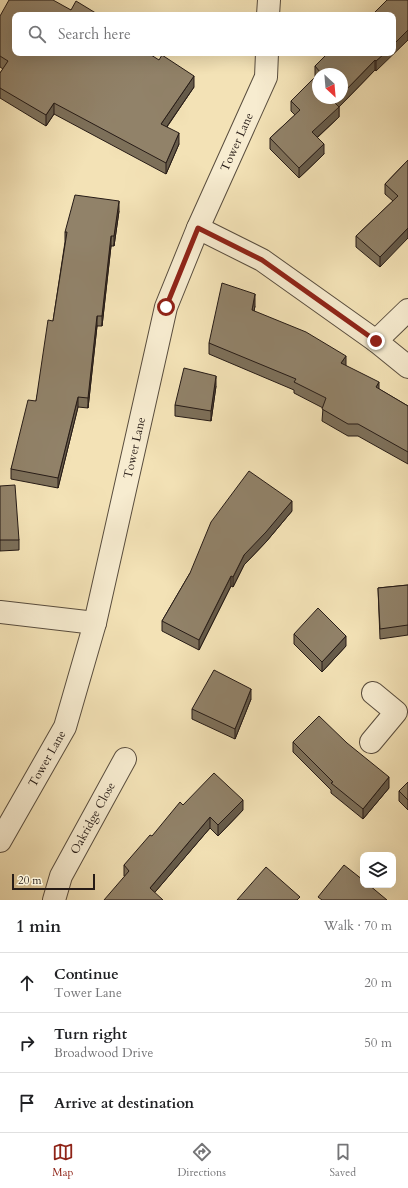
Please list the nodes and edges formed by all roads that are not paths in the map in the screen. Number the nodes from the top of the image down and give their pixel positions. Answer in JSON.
{"nodes":[{"id":1,"x":269,"y":0,"type":"edge"},
{"id":2,"x":268,"y":12,"type":"edge"},
{"id":3,"x":267,"y":56,"type":"edge"},
{"id":4,"x":198,"y":228,"type":"junction"},
{"id":5,"x":408,"y":310,"type":"edge"},
{"id":6,"x":376,"y":341,"type":"junction"},
{"id":7,"x":408,"y":367,"type":"edge"},
{"id":8,"x":0,"y":612,"type":"edge"},
{"id":9,"x":95,"y":623,"type":"junction"},
{"id":10,"x":373,"y":693,"type":"dead end"},
{"id":11,"x":402,"y":717,"type":"edge"},
{"id":12,"x":371,"y":742,"type":"dead end"},
{"id":13,"x":125,"y":759,"type":"dead end"},
{"id":14,"x":0,"y":841,"type":"edge"},
{"id":15,"x":54,"y":900,"type":"edge"}],
"edges":[{"from":1,"to":2,"type":"street"},
{"from":3,"to":4,"type":"street","name":"Tower Lane"},
{"from":4,"to":6,"type":"street"},
{"from":4,"to":9,"type":"street","name":"Tower Lane"},
{"from":5,"to":6,"type":"street"},
{"from":6,"to":7,"type":"street"},
{"from":8,"to":9,"type":"street"},
{"from":9,"to":14,"type":"street","name":"Tower Lane"},
{"from":10,"to":11,"type":"street"},
{"from":11,"to":12,"type":"street"},
{"from":13,"to":15,"type":"street","name":"Oakridge Close"}]}
